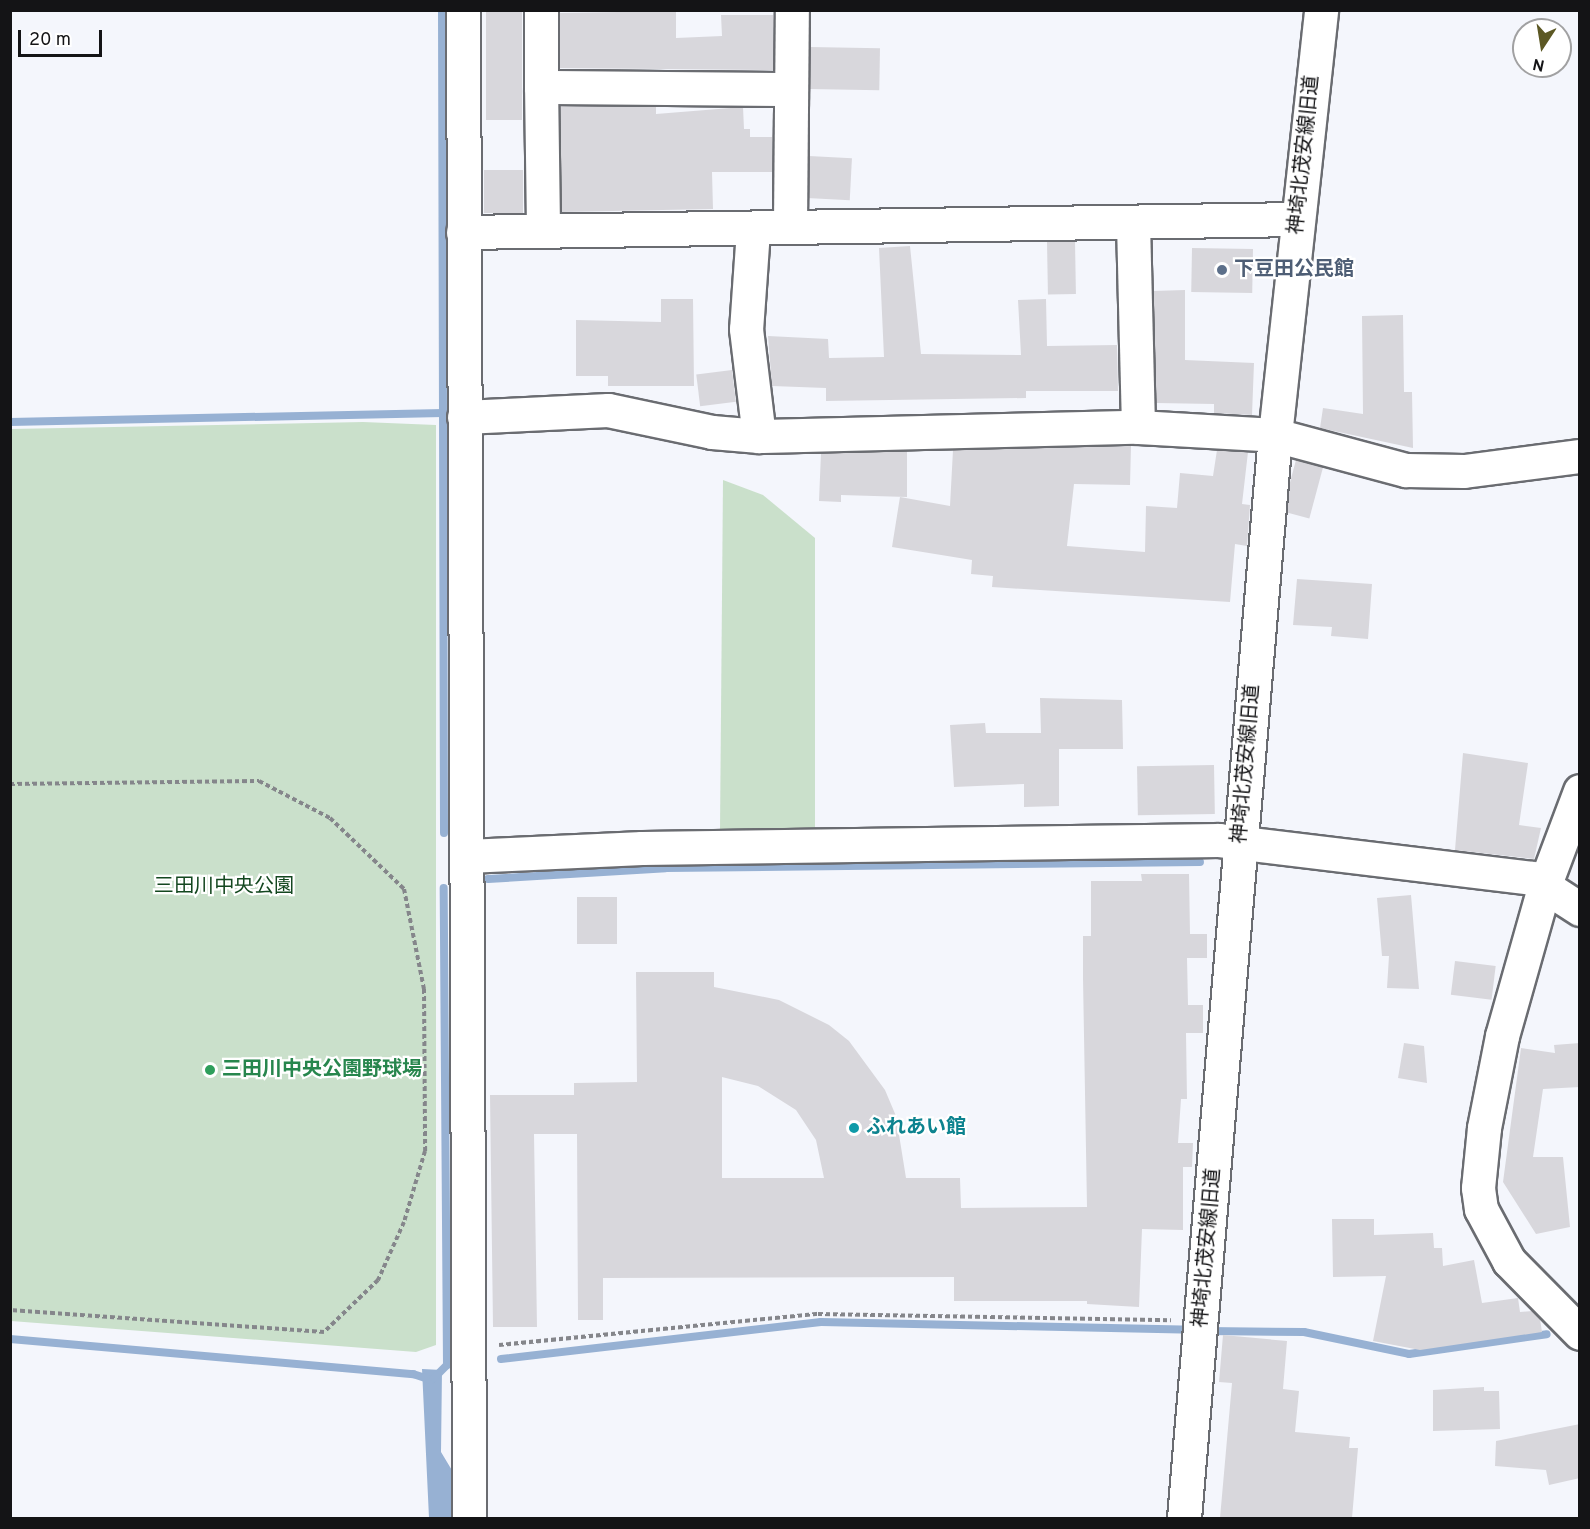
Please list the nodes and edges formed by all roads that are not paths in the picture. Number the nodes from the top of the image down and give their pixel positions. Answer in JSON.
{"nodes":[{"id":1,"x":463,"y":10,"type":"edge"},
{"id":2,"x":542,"y":10,"type":"edge"},
{"id":3,"x":792,"y":10,"type":"edge"},
{"id":4,"x":1321,"y":10,"type":"edge"},
{"id":5,"x":541,"y":87,"type":"junction"},
{"id":6,"x":791,"y":89,"type":"junction"},
{"id":7,"x":1298,"y":219,"type":"junction"},
{"id":8,"x":790,"y":224,"type":"junction"},
{"id":9,"x":1133,"y":224,"type":"junction"},
{"id":10,"x":543,"y":227,"type":"junction"},
{"id":11,"x":753,"y":230,"type":"junction"},
{"id":12,"x":463,"y":232,"type":"junction"},
{"id":13,"x":464,"y":417,"type":"junction"},
{"id":14,"x":1138,"y":427,"type":"junction"},
{"id":15,"x":1275,"y":435,"type":"junction"},
{"id":16,"x":759,"y":436,"type":"junction"},
{"id":17,"x":1580,"y":456,"type":"edge"},
{"id":18,"x":1580,"y":791,"type":"edge"},
{"id":19,"x":1240,"y":844,"type":"junction"},
{"id":20,"x":467,"y":856,"type":"junction"},
{"id":21,"x":1562,"y":898,"type":"edge"},
{"id":22,"x":1580,"y":1333,"type":"edge"},
{"id":23,"x":470,"y":1518,"type":"edge"},
{"id":24,"x":1184,"y":1518,"type":"edge"}],
"edges":[{"from":1,"to":12,"type":"street"},
{"from":2,"to":5,"type":"street"},
{"from":3,"to":6,"type":"street"},
{"from":4,"to":7,"type":"street","name":"神埼北茂安線旧道"},
{"from":5,"to":6,"type":"street"},
{"from":5,"to":10,"type":"street"},
{"from":6,"to":8,"type":"street"},
{"from":7,"to":9,"type":"street"},
{"from":7,"to":15,"type":"street","name":"神埼北茂安線旧道"},
{"from":8,"to":9,"type":"street"},
{"from":8,"to":11,"type":"street"},
{"from":9,"to":14,"type":"street"},
{"from":10,"to":11,"type":"street"},
{"from":10,"to":12,"type":"street"},
{"from":11,"to":16,"type":"street"},
{"from":12,"to":13,"type":"street"},
{"from":13,"to":16,"type":"street"},
{"from":13,"to":20,"type":"street"},
{"from":14,"to":15,"type":"street"},
{"from":14,"to":16,"type":"street"},
{"from":15,"to":17,"type":"street"},
{"from":15,"to":19,"type":"street","name":"神埼北茂安線旧道"},
{"from":18,"to":21,"type":"street"},
{"from":19,"to":20,"type":"street"},
{"from":19,"to":21,"type":"street"},
{"from":19,"to":24,"type":"street","name":"神埼北茂安線旧道"},
{"from":20,"to":23,"type":"street"},
{"from":21,"to":22,"type":"street"}]}
